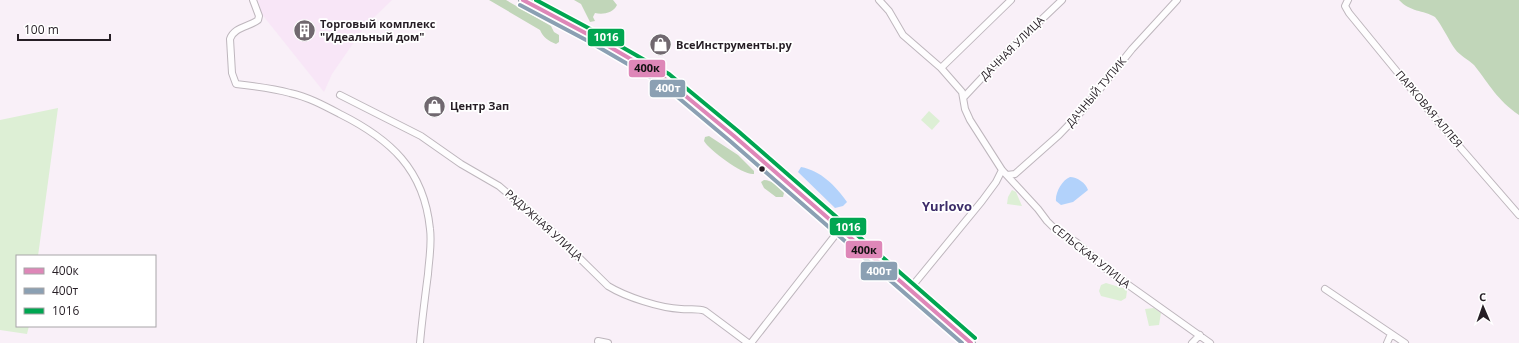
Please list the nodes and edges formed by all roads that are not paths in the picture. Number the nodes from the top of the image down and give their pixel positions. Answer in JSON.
{"nodes":[{"id":1,"x":253,"y":0,"type":"edge"},
{"id":2,"x":523,"y":0,"type":"edge"},
{"id":3,"x":879,"y":0,"type":"edge"},
{"id":4,"x":1011,"y":0,"type":"edge"},
{"id":5,"x":1062,"y":0,"type":"edge"},
{"id":6,"x":1177,"y":0,"type":"edge"},
{"id":7,"x":1348,"y":0,"type":"edge"},
{"id":8,"x":940,"y":68,"type":"junction"},
{"id":9,"x":340,"y":94,"type":"dead end"},
{"id":10,"x":964,"y":98,"type":"junction"},
{"id":11,"x":1002,"y":170,"type":"junction"},
{"id":12,"x":1007,"y":175,"type":"junction"},
{"id":13,"x":1519,"y":215,"type":"edge"},
{"id":14,"x":840,"y":229,"type":"junction"},
{"id":15,"x":1325,"y":289,"type":"dead end"},
{"id":16,"x":909,"y":290,"type":"junction"},
{"id":17,"x":1391,"y":334,"type":"junction"},
{"id":18,"x":1200,"y":335,"type":"junction"},
{"id":19,"x":598,"y":341,"type":"dead end"},
{"id":20,"x":420,"y":343,"type":"edge"},
{"id":21,"x":608,"y":343,"type":"edge"},
{"id":22,"x":749,"y":343,"type":"edge"},
{"id":23,"x":971,"y":343,"type":"edge"},
{"id":24,"x":1192,"y":343,"type":"edge"},
{"id":25,"x":1210,"y":343,"type":"edge"},
{"id":26,"x":1387,"y":343,"type":"edge"},
{"id":27,"x":1405,"y":343,"type":"edge"}],
"edges":[{"from":1,"to":20,"type":"street"},
{"from":2,"to":14,"type":"main road"},
{"from":3,"to":8,"type":"street","name":"СЕЛЬСКАЯ УЛИЦА"},
{"from":4,"to":8,"type":"street"},
{"from":5,"to":10,"type":"street","name":"ДАЧНАЯ УЛИЦА"},
{"from":6,"to":12,"type":"street","name":"ДАЧНЫЙ ТУПИК"},
{"from":7,"to":13,"type":"street","name":"ПАРКОВАЯ АЛЛЕЯ"},
{"from":8,"to":10,"type":"street","name":"СЕЛЬСКАЯ УЛИЦА"},
{"from":9,"to":22,"type":"street","name":"РАДУЖНАЯ УЛИЦА"},
{"from":10,"to":11,"type":"street","name":"СЕЛЬСКАЯ УЛИЦА"},
{"from":11,"to":12,"type":"street","name":"СЕЛЬСКАЯ УЛИЦА"},
{"from":11,"to":16,"type":"street"},
{"from":12,"to":18,"type":"street","name":"СЕЛЬСКАЯ УЛИЦА"},
{"from":14,"to":16,"type":"main road"},
{"from":14,"to":22,"type":"street"},
{"from":15,"to":17,"type":"street"},
{"from":16,"to":23,"type":"main road"},
{"from":17,"to":26,"type":"street"},
{"from":17,"to":27,"type":"street"},
{"from":18,"to":24,"type":"street"},
{"from":18,"to":25,"type":"street","name":"СЕЛЬСКАЯ УЛИЦА"},
{"from":19,"to":21,"type":"street"}]}
